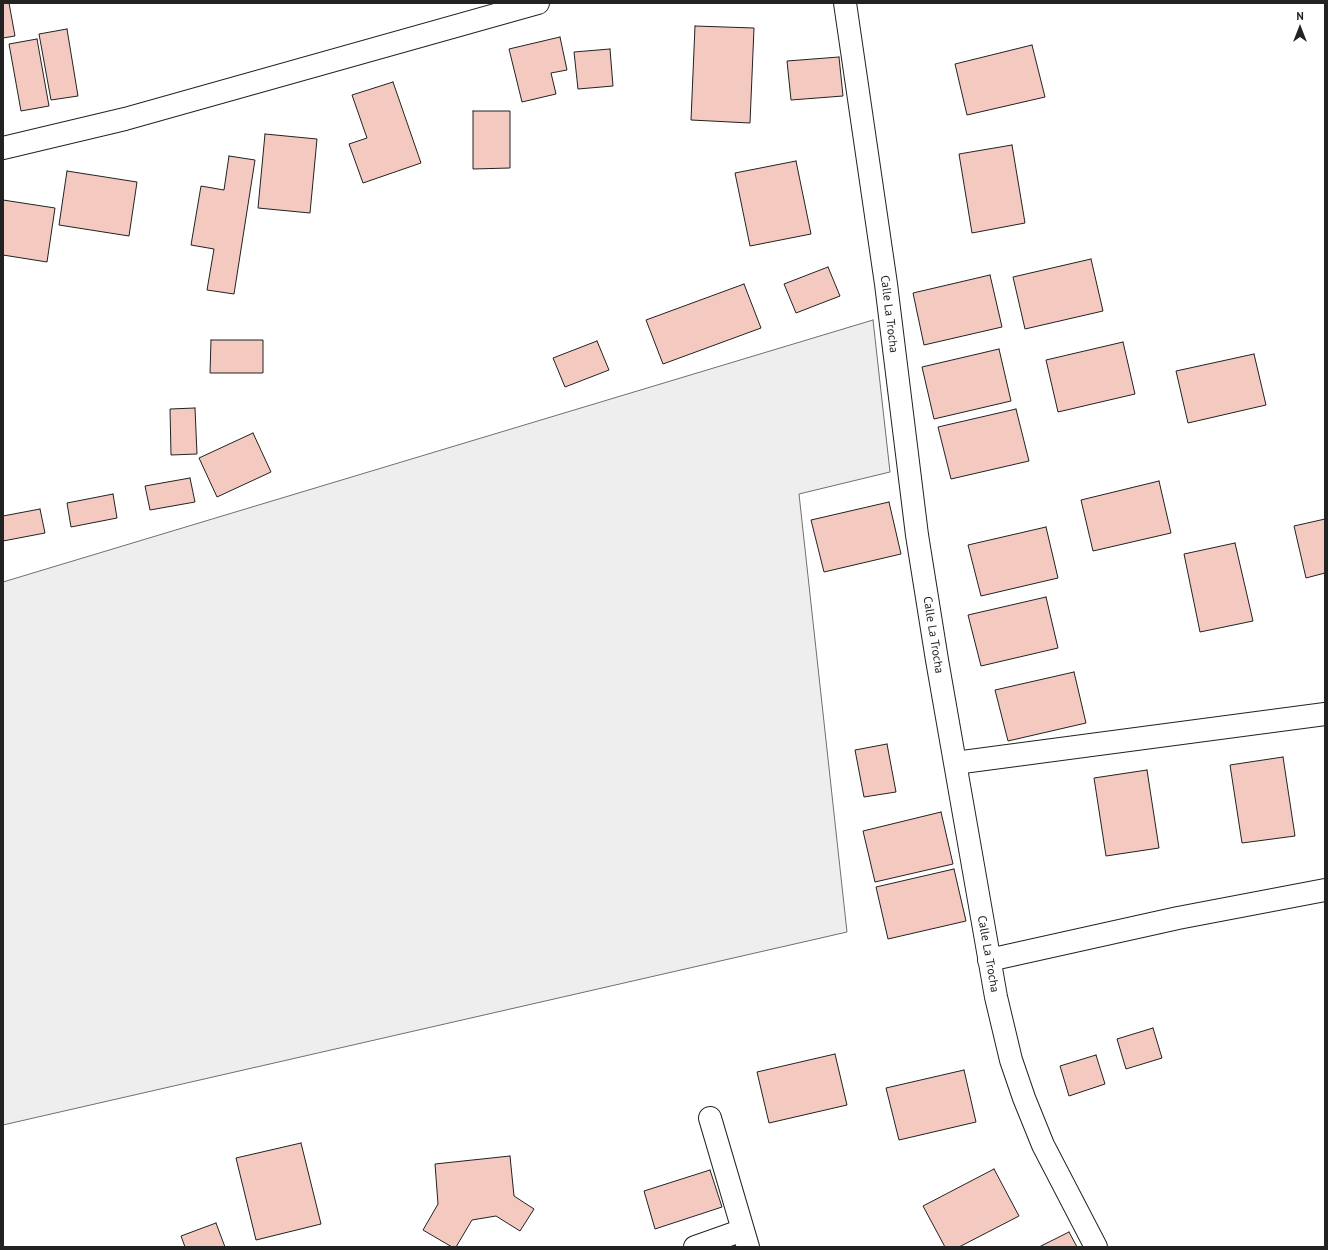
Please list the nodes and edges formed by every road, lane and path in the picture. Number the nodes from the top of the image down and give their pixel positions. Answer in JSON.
{"nodes":[{"id":1,"x":538,"y":3,"type":"edge"},
{"id":2,"x":845,"y":3,"type":"edge"},
{"id":3,"x":3,"y":148,"type":"edge"},
{"id":4,"x":1325,"y":714,"type":"edge"},
{"id":5,"x":955,"y":763,"type":"junction"},
{"id":6,"x":1325,"y":890,"type":"edge"},
{"id":7,"x":989,"y":960,"type":"junction"},
{"id":8,"x":710,"y":1118,"type":"dead end"},
{"id":9,"x":745,"y":1239,"type":"edge"},
{"id":10,"x":695,"y":1247,"type":"edge"},
{"id":11,"x":1096,"y":1247,"type":"edge"}],
"edges":[{"from":1,"to":3,"type":"street"},
{"from":2,"to":5,"type":"street","name":"Calle La Trocha"},
{"from":4,"to":5,"type":"street"},
{"from":5,"to":7,"type":"street","name":"Calle La Trocha"},
{"from":6,"to":7,"type":"street"},
{"from":7,"to":11,"type":"street","name":"Calle La Trocha"},
{"from":8,"to":9,"type":"street"},
{"from":9,"to":10,"type":"street"}]}
